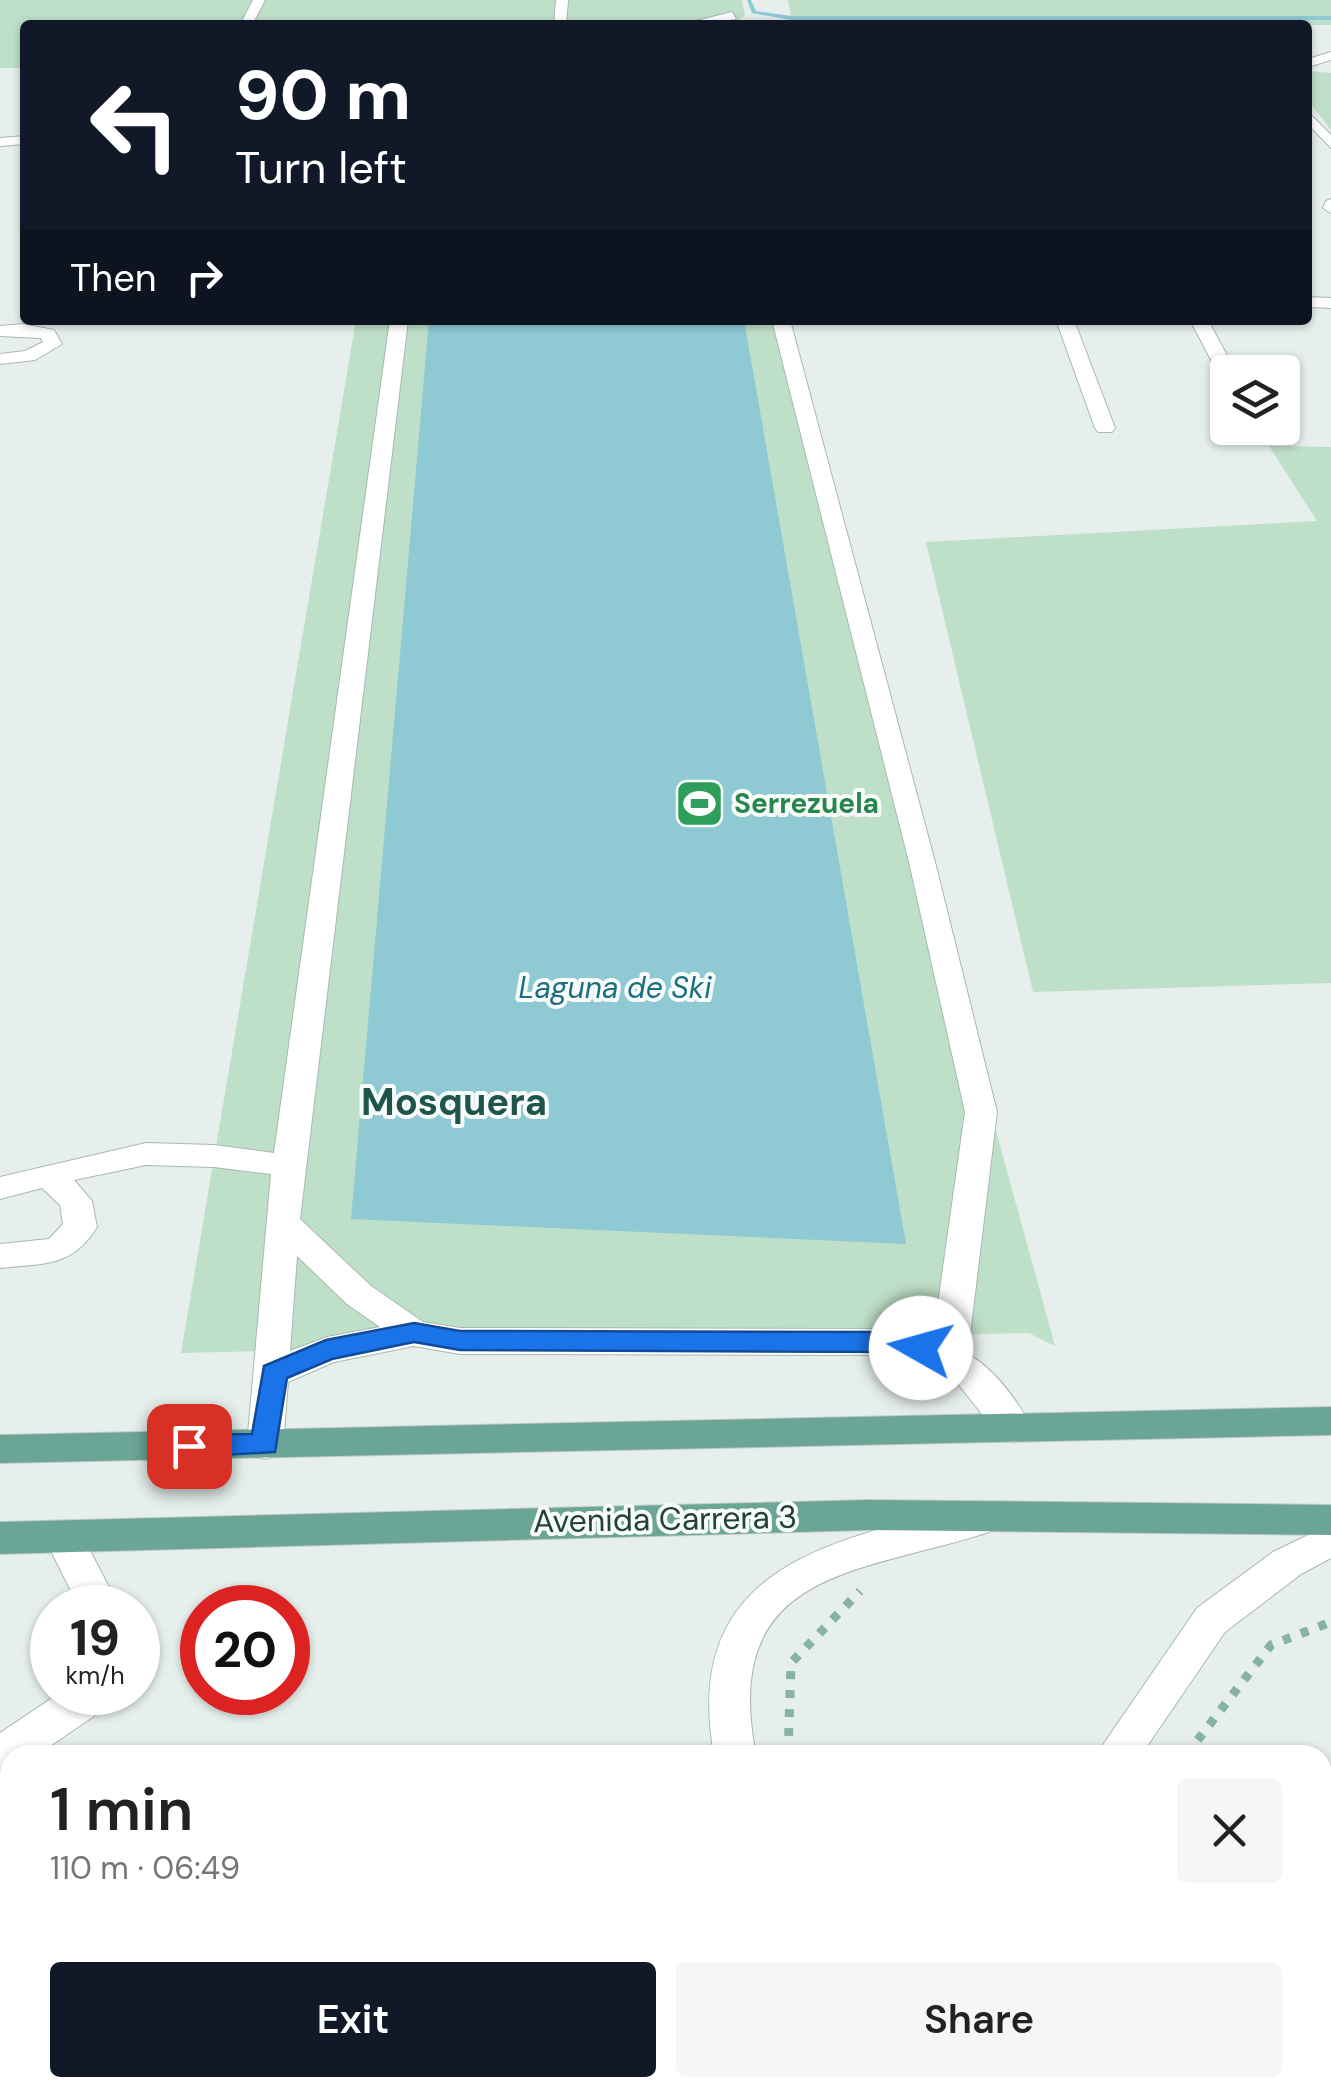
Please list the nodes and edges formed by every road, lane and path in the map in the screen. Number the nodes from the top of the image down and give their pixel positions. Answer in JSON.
{"nodes":[{"id":1,"x":1312,"y":121,"type":"edge"},
{"id":2,"x":1331,"y":144,"type":"edge"},
{"id":3,"x":397,"y":325,"type":"edge"},
{"id":4,"x":782,"y":325,"type":"edge"},
{"id":5,"x":1067,"y":325,"type":"edge"},
{"id":6,"x":1202,"y":325,"type":"edge"},
{"id":7,"x":0,"y":331,"type":"edge"},
{"id":8,"x":1217,"y":355,"type":"edge"},
{"id":9,"x":0,"y":359,"type":"edge"},
{"id":10,"x":1105,"y":428,"type":"dead end"},
{"id":11,"x":288,"y":1166,"type":"junction"},
{"id":12,"x":48,"y":1175,"type":"junction"},
{"id":13,"x":0,"y":1188,"type":"edge"},
{"id":14,"x":284,"y":1223,"type":"junction"},
{"id":15,"x":0,"y":1256,"type":"edge"},
{"id":16,"x":414,"y":1332,"type":"junction"},
{"id":17,"x":943,"y":1355,"type":"junction"},
{"id":18,"x":274,"y":1373,"type":"junction"},
{"id":19,"x":1331,"y":1421,"type":"edge"},
{"id":20,"x":1014,"y":1428,"type":"junction"},
{"id":21,"x":265,"y":1445,"type":"junction"},
{"id":22,"x":0,"y":1449,"type":"edge"},
{"id":23,"x":996,"y":1516,"type":"junction"},
{"id":24,"x":1331,"y":1520,"type":"edge"},
{"id":25,"x":0,"y":1538,"type":"edge"},
{"id":26,"x":63,"y":1538,"type":"junction"},
{"id":27,"x":1331,"y":1540,"type":"edge"},
{"id":28,"x":870,"y":1581,"type":"dead end"},
{"id":29,"x":87,"y":1585,"type":"edge"},
{"id":30,"x":1331,"y":1622,"type":"edge"},
{"id":31,"x":61,"y":1715,"type":"edge"},
{"id":32,"x":16,"y":1745,"type":"edge"},
{"id":33,"x":733,"y":1745,"type":"edge"},
{"id":34,"x":788,"y":1745,"type":"edge"},
{"id":35,"x":1124,"y":1745,"type":"edge"},
{"id":36,"x":1194,"y":1745,"type":"edge"}],
"edges":[{"from":1,"to":2,"type":"street"},
{"from":3,"to":11,"type":"street"},
{"from":4,"to":17,"type":"street"},
{"from":5,"to":10,"type":"street"},
{"from":6,"to":8,"type":"street"},
{"from":7,"to":9,"type":"street"},
{"from":11,"to":12,"type":"street"},
{"from":11,"to":14,"type":"street"},
{"from":12,"to":13,"type":"street"},
{"from":12,"to":15,"type":"street"},
{"from":14,"to":16,"type":"street"},
{"from":14,"to":18,"type":"street"},
{"from":16,"to":17,"type":"street"},
{"from":16,"to":18,"type":"street"},
{"from":17,"to":20,"type":"street"},
{"from":18,"to":21,"type":"street"},
{"from":19,"to":20,"type":"main road"},
{"from":20,"to":21,"type":"main road"},
{"from":21,"to":22,"type":"main road"},
{"from":23,"to":24,"type":"main road","name":"Avenida Carrera 3"},
{"from":23,"to":26,"type":"main road","name":"Avenida Carrera 3"},
{"from":23,"to":33,"type":"street"},
{"from":25,"to":26,"type":"main road","name":"Avenida Carrera 3"},
{"from":26,"to":29,"type":"street"},
{"from":27,"to":35,"type":"street"},
{"from":28,"to":34,"type":"path"},
{"from":30,"to":36,"type":"path"},
{"from":31,"to":32,"type":"street"}]}
